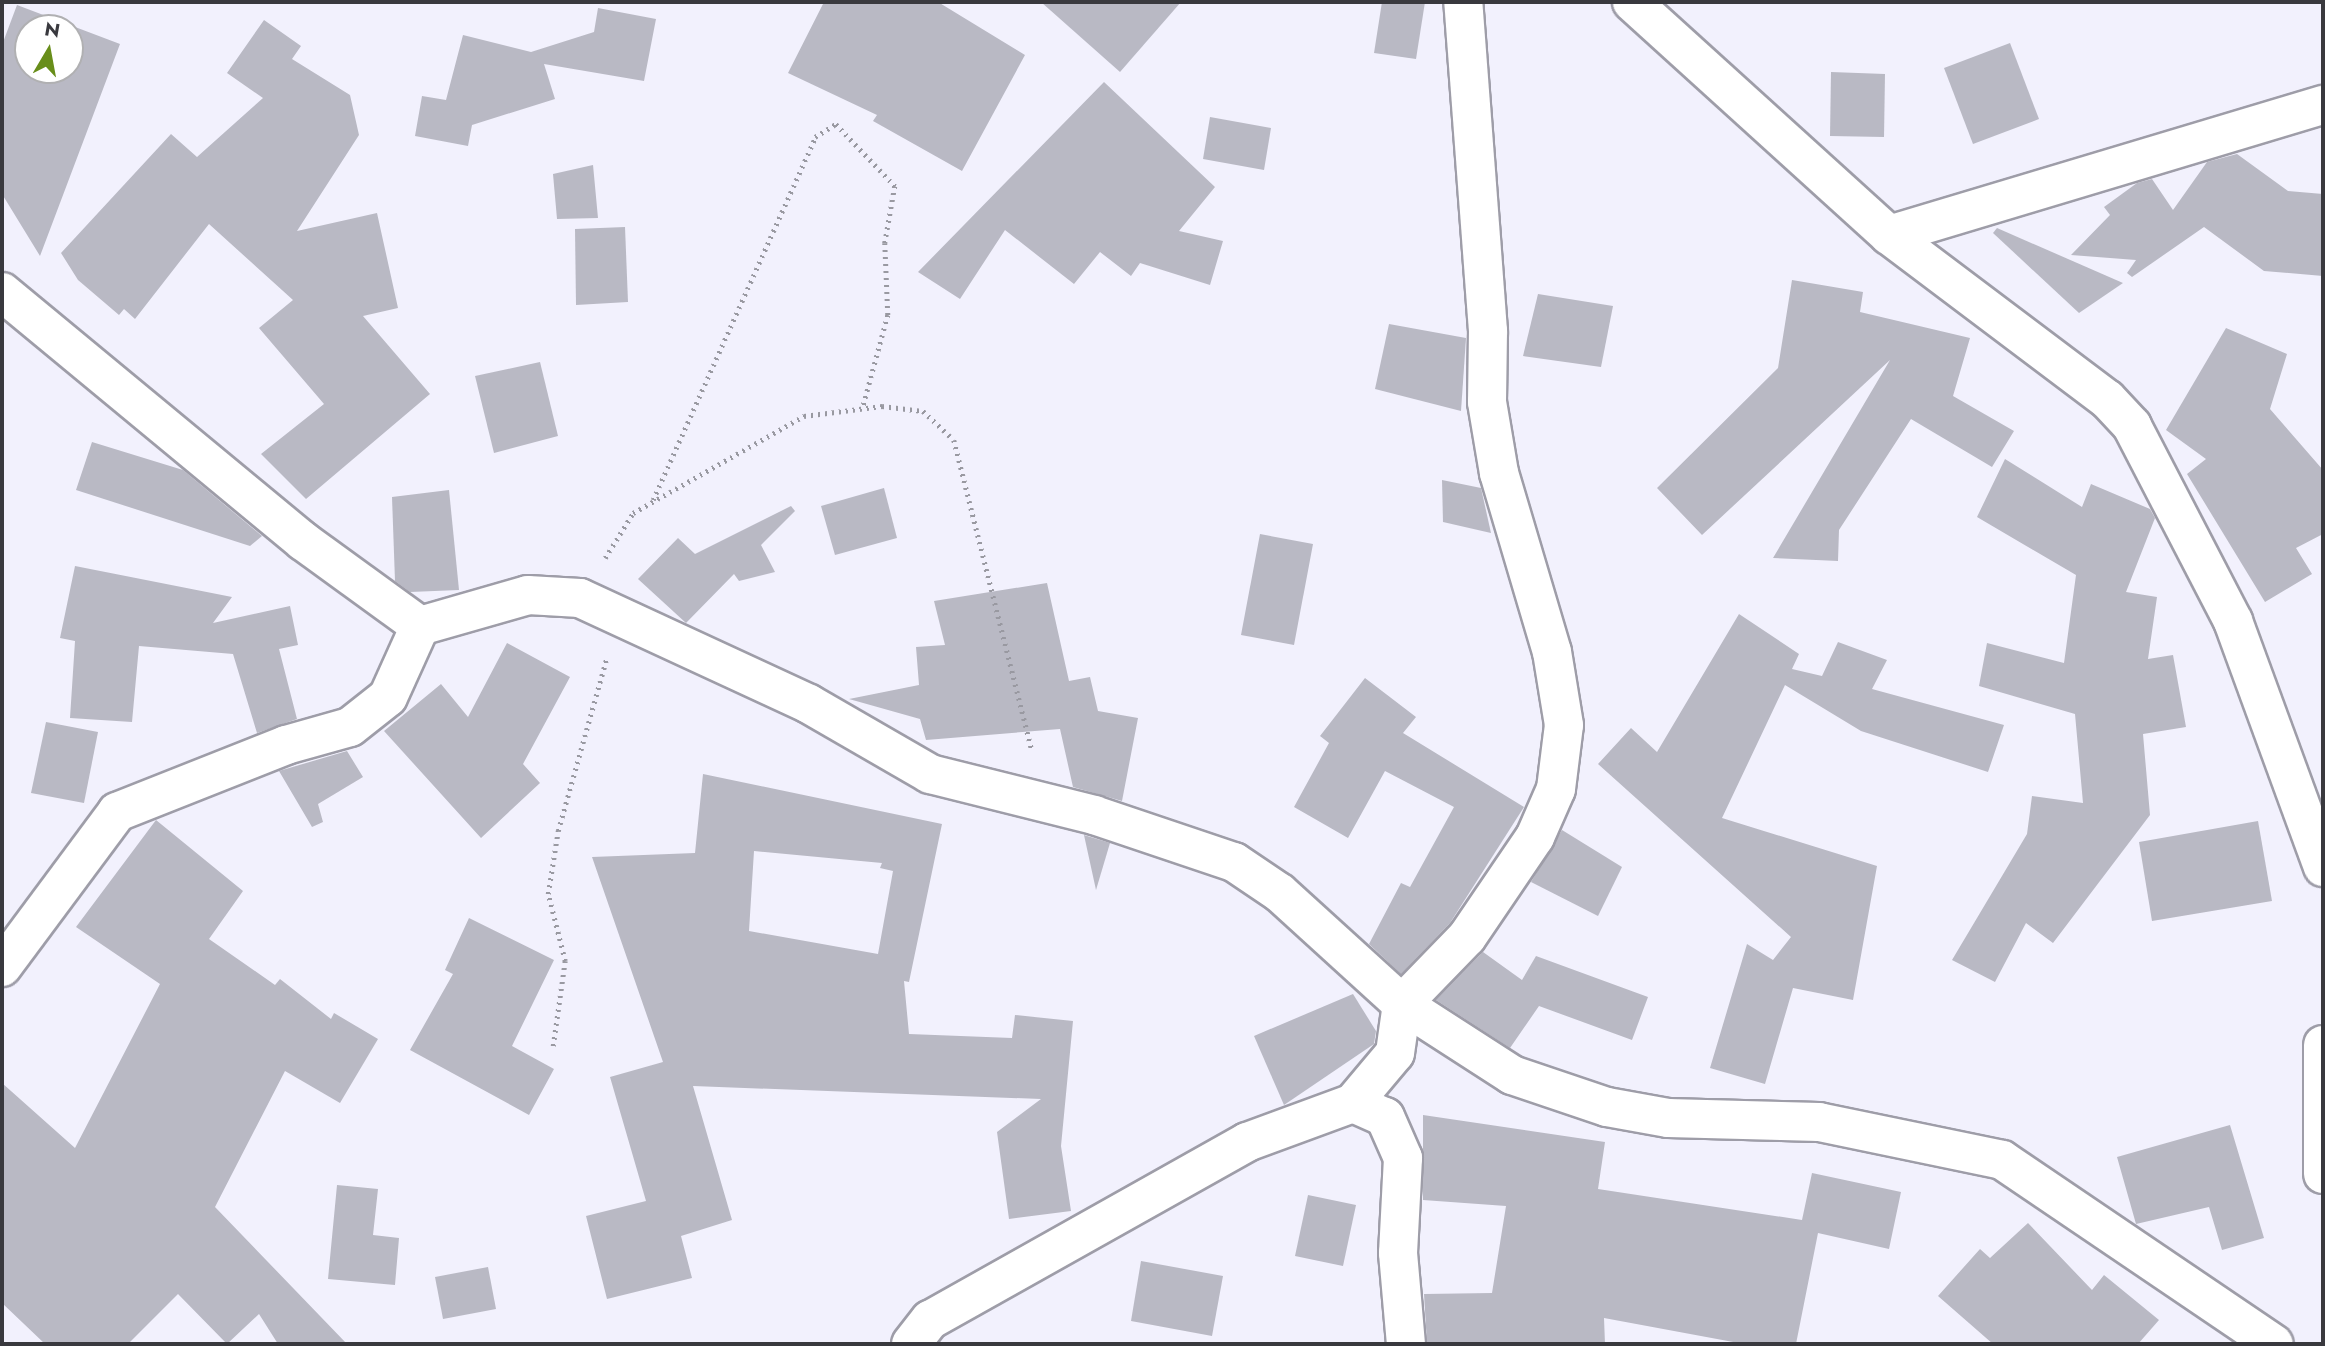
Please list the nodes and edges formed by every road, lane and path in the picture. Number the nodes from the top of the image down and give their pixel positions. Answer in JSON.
{"nodes":[{"id":1,"x":1463,"y":2,"type":"edge"},
{"id":2,"x":1632,"y":2,"type":"edge"},
{"id":3,"x":2323,"y":105,"type":"edge"},
{"id":4,"x":1889,"y":235,"type":"junction"},
{"id":5,"x":2,"y":292,"type":"edge"},
{"id":6,"x":863,"y":407,"type":"junction"},
{"id":7,"x":653,"y":501,"type":"junction"},
{"id":8,"x":580,"y":598,"type":"junction"},
{"id":9,"x":618,"y":612,"type":"junction"},
{"id":10,"x":420,"y":626,"type":"junction"},
{"id":11,"x":1047,"y":802,"type":"junction"},
{"id":12,"x":2323,"y":867,"type":"edge"},
{"id":13,"x":2,"y":967,"type":"edge"},
{"id":14,"x":1402,"y":1004,"type":"junction"},
{"id":15,"x":2323,"y":1045,"type":"edge"},
{"id":16,"x":553,"y":1046,"type":"dead end"},
{"id":17,"x":1353,"y":1103,"type":"junction"},
{"id":18,"x":2323,"y":1174,"type":"edge"},
{"id":19,"x":911,"y":1344,"type":"edge"},
{"id":20,"x":1406,"y":1344,"type":"edge"},
{"id":21,"x":2274,"y":1344,"type":"edge"}],
"edges":[{"from":1,"to":14,"type":"street"},
{"from":2,"to":4,"type":"street"},
{"from":3,"to":4,"type":"street"},
{"from":4,"to":12,"type":"street"},
{"from":5,"to":10,"type":"street"},
{"from":6,"to":7,"type":"path"},
{"from":6,"to":7,"type":"path"},
{"from":6,"to":11,"type":"path"},
{"from":7,"to":8,"type":"path"},
{"from":8,"to":9,"type":"street"},
{"from":8,"to":10,"type":"street"},
{"from":9,"to":11,"type":"street"},
{"from":9,"to":16,"type":"path"},
{"from":10,"to":13,"type":"street"},
{"from":11,"to":14,"type":"street"},
{"from":14,"to":17,"type":"street"},
{"from":14,"to":21,"type":"street"},
{"from":15,"to":18,"type":"street"},
{"from":17,"to":19,"type":"street"},
{"from":17,"to":20,"type":"street"}]}
